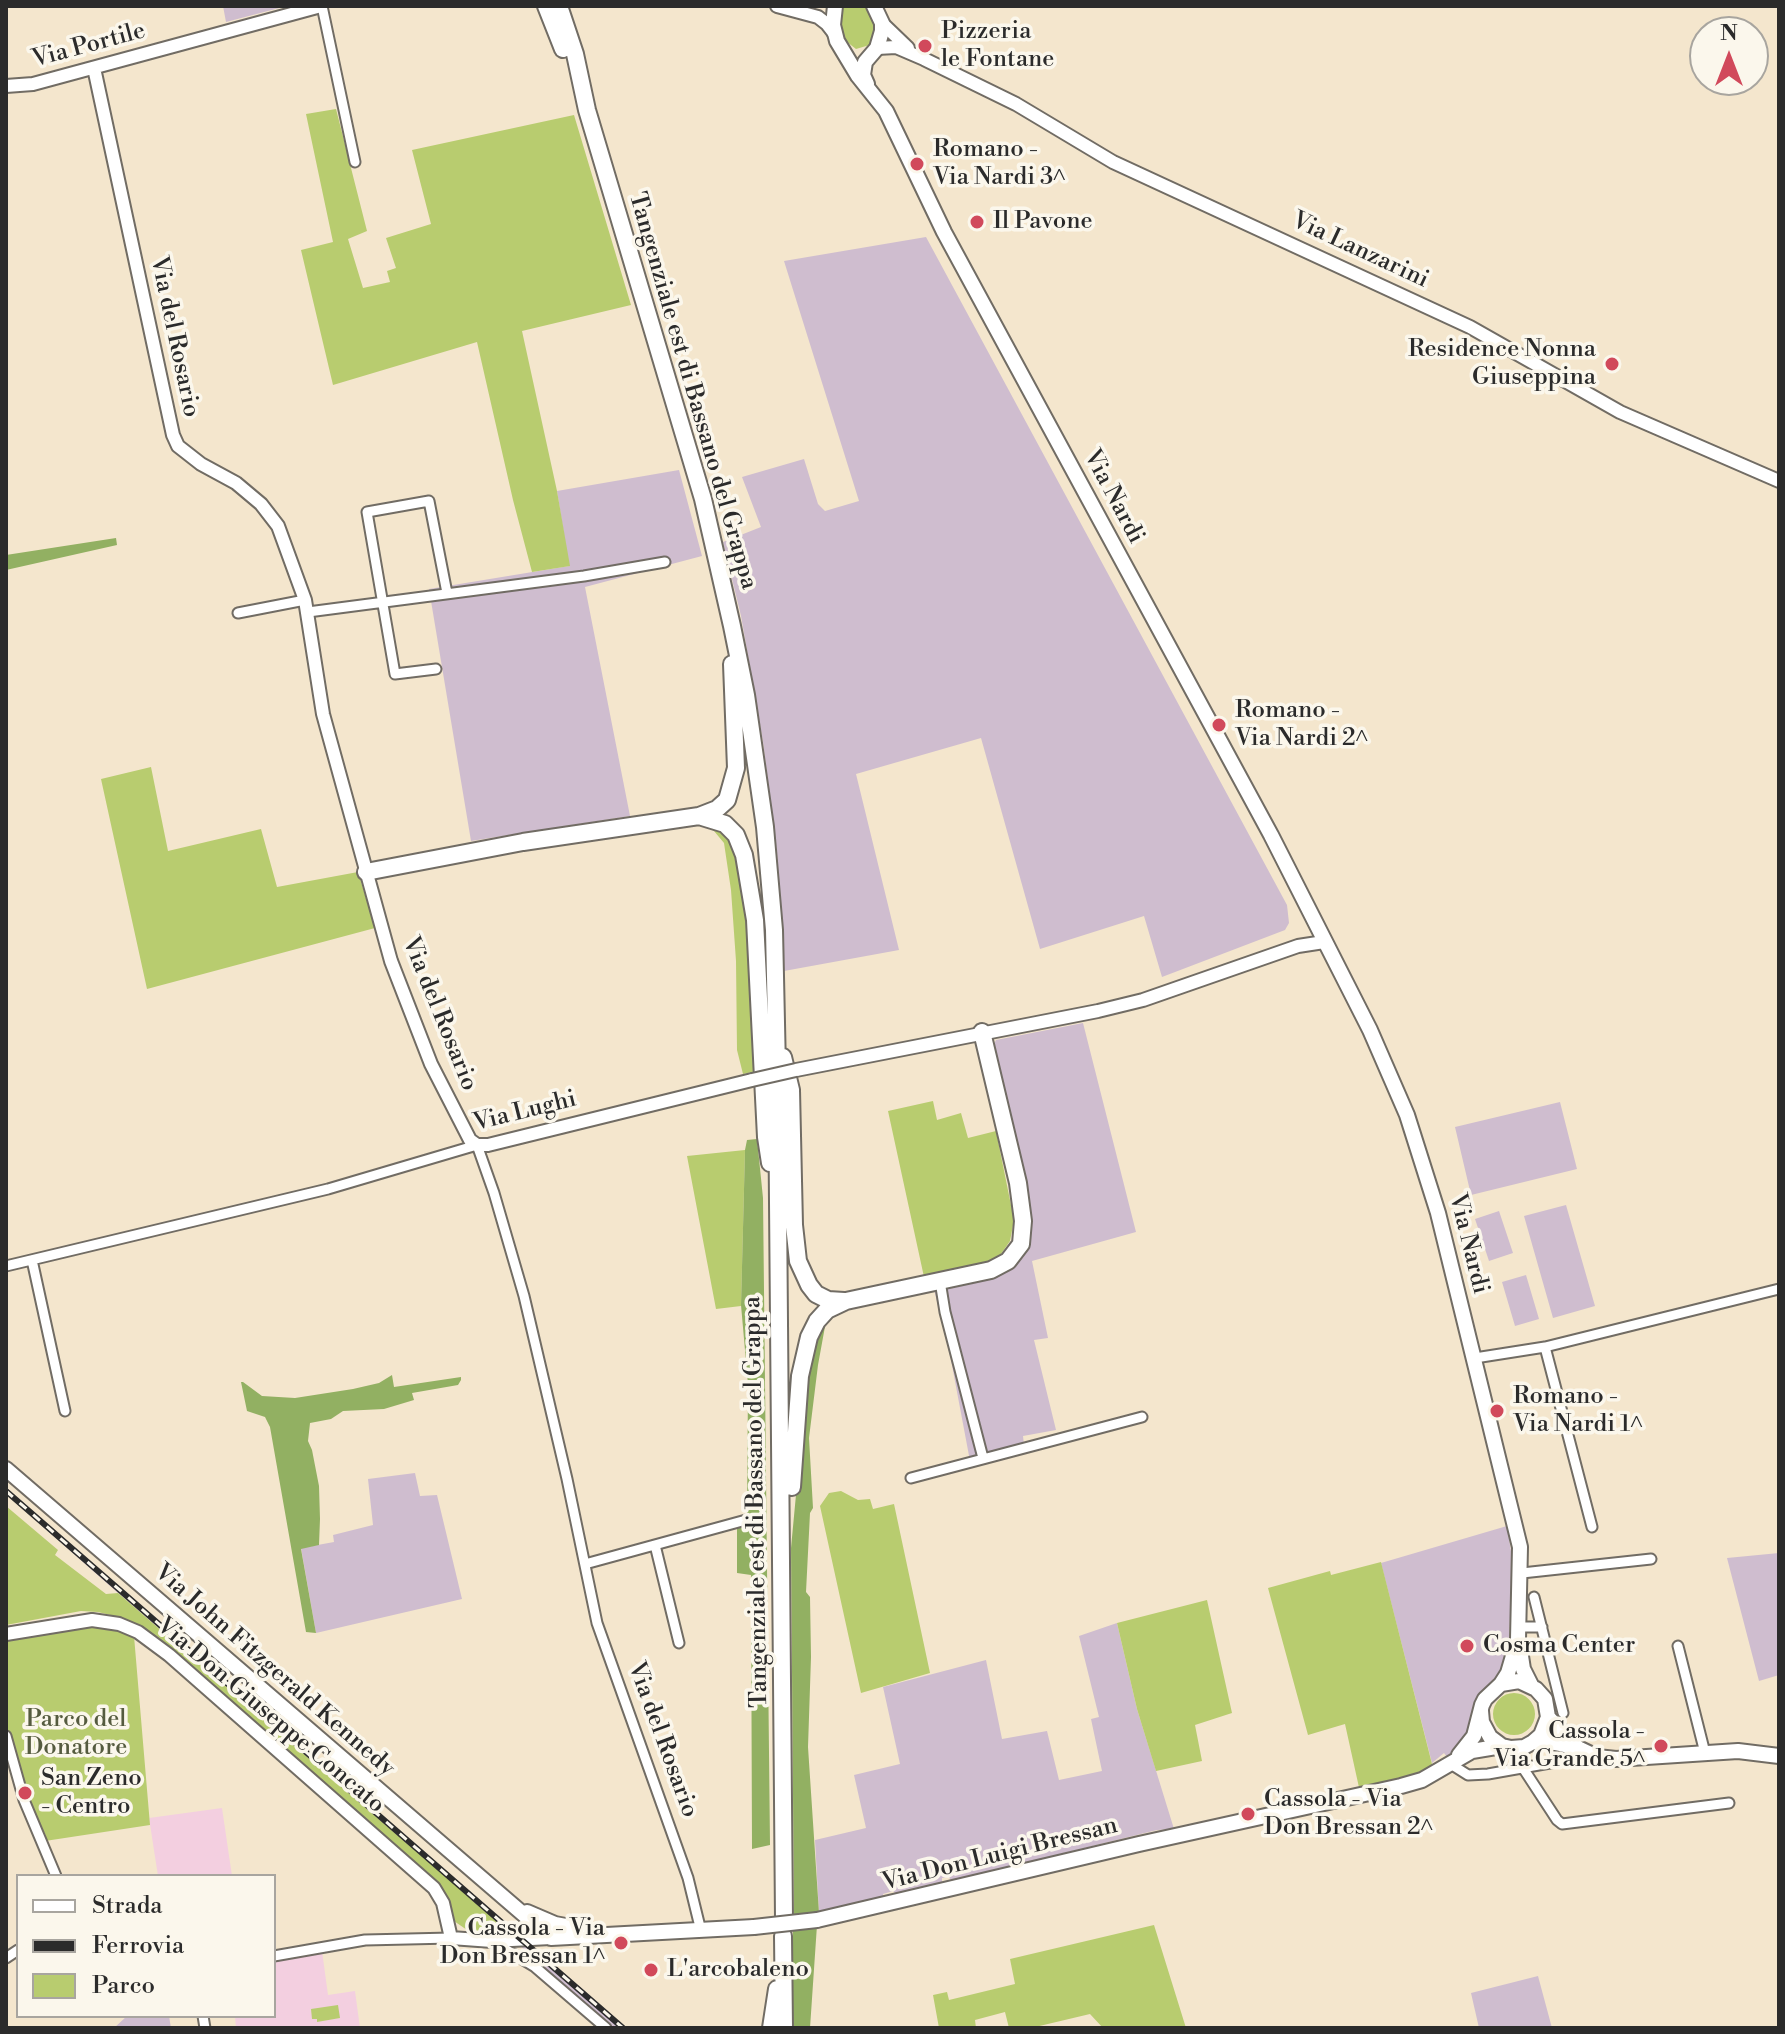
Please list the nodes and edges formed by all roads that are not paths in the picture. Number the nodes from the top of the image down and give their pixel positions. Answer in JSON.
{"nodes":[{"id":1,"x":322,"y":6,"type":"edge"},
{"id":2,"x":546,"y":6,"type":"edge"},
{"id":3,"x":559,"y":6,"type":"edge"},
{"id":4,"x":777,"y":6,"type":"edge"},
{"id":5,"x":833,"y":6,"type":"edge"},
{"id":6,"x":874,"y":6,"type":"edge"},
{"id":7,"x":800,"y":10,"type":"junction"},
{"id":8,"x":882,"y":23,"type":"junction"},
{"id":9,"x":834,"y":33,"type":"junction"},
{"id":10,"x":845,"y":50,"type":"junction"},
{"id":11,"x":875,"y":50,"type":"junction"},
{"id":12,"x":924,"y":59,"type":"junction"},
{"id":13,"x":94,"y":68,"type":"junction"},
{"id":14,"x":6,"y":86,"type":"edge"},
{"id":15,"x":868,"y":88,"type":"junction"},
{"id":16,"x":587,"y":110,"type":"junction"},
{"id":17,"x":355,"y":162,"type":"dead end"},
{"id":18,"x":1779,"y":481,"type":"edge"},
{"id":19,"x":665,"y":562,"type":"dead end"},
{"id":20,"x":447,"y":593,"type":"junction"},
{"id":21,"x":383,"y":601,"type":"junction"},
{"id":22,"x":306,"y":606,"type":"junction"},
{"id":23,"x":238,"y":613,"type":"dead end"},
{"id":24,"x":732,"y":626,"type":"junction"},
{"id":25,"x":436,"y":669,"type":"dead end"},
{"id":26,"x":699,"y":816,"type":"junction"},
{"id":27,"x":366,"y":872,"type":"junction"},
{"id":28,"x":1321,"y":936,"type":"junction"},
{"id":29,"x":777,"y":1032,"type":"junction"},
{"id":30,"x":982,"y":1032,"type":"junction"},
{"id":31,"x":477,"y":1145,"type":"junction"},
{"id":32,"x":778,"y":1206,"type":"junction"},
{"id":33,"x":32,"y":1260,"type":"junction"},
{"id":34,"x":6,"y":1266,"type":"edge"},
{"id":35,"x":940,"y":1281,"type":"junction"},
{"id":36,"x":1779,"y":1289,"type":"edge"},
{"id":37,"x":846,"y":1301,"type":"junction"},
{"id":38,"x":1545,"y":1347,"type":"junction"},
{"id":39,"x":1475,"y":1358,"type":"junction"},
{"id":40,"x":65,"y":1411,"type":"dead end"},
{"id":41,"x":1142,"y":1417,"type":"dead end"},
{"id":42,"x":983,"y":1458,"type":"junction"},
{"id":43,"x":6,"y":1469,"type":"edge"},
{"id":44,"x":911,"y":1478,"type":"dead end"},
{"id":45,"x":746,"y":1520,"type":"dead end"},
{"id":46,"x":1592,"y":1527,"type":"dead end"},
{"id":47,"x":782,"y":1544,"type":"junction"},
{"id":48,"x":655,"y":1545,"type":"junction"},
{"id":49,"x":1651,"y":1559,"type":"dead end"},
{"id":50,"x":585,"y":1564,"type":"junction"},
{"id":51,"x":1522,"y":1573,"type":"junction"},
{"id":52,"x":1534,"y":1597,"type":"dead end"},
{"id":53,"x":1542,"y":1627,"type":"junction"},
{"id":54,"x":1518,"y":1633,"type":"junction"},
{"id":55,"x":6,"y":1634,"type":"edge"},
{"id":56,"x":679,"y":1643,"type":"dead end"},
{"id":57,"x":1678,"y":1646,"type":"dead end"},
{"id":58,"x":1501,"y":1684,"type":"junction"},
{"id":59,"x":1531,"y":1685,"type":"junction"},
{"id":60,"x":1481,"y":1711,"type":"junction"},
{"id":61,"x":1563,"y":1713,"type":"dead end"},
{"id":62,"x":1548,"y":1717,"type":"junction"},
{"id":63,"x":6,"y":1736,"type":"edge"},
{"id":64,"x":1533,"y":1742,"type":"junction"},
{"id":65,"x":1502,"y":1746,"type":"junction"},
{"id":66,"x":1578,"y":1748,"type":"junction"},
{"id":67,"x":1705,"y":1753,"type":"junction"},
{"id":68,"x":1779,"y":1756,"type":"edge"},
{"id":69,"x":1567,"y":1760,"type":"dead end"},
{"id":70,"x":1449,"y":1763,"type":"junction"},
{"id":71,"x":1523,"y":1768,"type":"junction"},
{"id":72,"x":1729,"y":1803,"type":"dead end"},
{"id":73,"x":55,"y":1874,"type":"edge"},
{"id":74,"x":701,"y":1931,"type":"junction"},
{"id":75,"x":553,"y":1933,"type":"junction"},
{"id":76,"x":451,"y":1938,"type":"junction"},
{"id":77,"x":492,"y":1941,"type":"junction"},
{"id":78,"x":276,"y":1956,"type":"edge"},
{"id":79,"x":782,"y":1960,"type":"junction"},
{"id":80,"x":606,"y":2028,"type":"edge"},
{"id":81,"x":771,"y":2028,"type":"edge"},
{"id":82,"x":784,"y":2028,"type":"edge"}],
"edges":[{"from":1,"to":13,"type":"street","name":"Via Portile"},
{"from":1,"to":17,"type":"street"},
{"from":2,"to":16,"type":"highway","name":"Tangenziale est di Bassano del Grappa"},
{"from":3,"to":16,"type":"highway","name":"Tangenziale est di Bassano del Grappa"},
{"from":4,"to":7,"type":"street"},
{"from":5,"to":7,"type":"street"},
{"from":5,"to":9,"type":"main road"},
{"from":6,"to":8,"type":"main road"},
{"from":7,"to":9,"type":"street"},
{"from":8,"to":11,"type":"main road"},
{"from":8,"to":12,"type":"street","name":"Via Lanzarini"},
{"from":9,"to":10,"type":"main road","name":"Via Nardi"},
{"from":10,"to":11,"type":"main road"},
{"from":10,"to":15,"type":"main road","name":"Via Nardi"},
{"from":11,"to":12,"type":"street","name":"Via Lanzarini"},
{"from":11,"to":15,"type":"main road"},
{"from":12,"to":18,"type":"street","name":"Via Lanzarini"},
{"from":13,"to":14,"type":"street","name":"Via Portile"},
{"from":13,"to":22,"type":"street","name":"Via del Rosario"},
{"from":15,"to":28,"type":"main road","name":"Via Nardi"},
{"from":16,"to":24,"type":"highway","name":"Tangenziale est di Bassano del Grappa"},
{"from":19,"to":20,"type":"street"},
{"from":20,"to":21,"type":"street"},
{"from":20,"to":21,"type":"street"},
{"from":21,"to":22,"type":"street"},
{"from":21,"to":25,"type":"street"},
{"from":22,"to":23,"type":"street"},
{"from":22,"to":27,"type":"street","name":"Via del Rosario"},
{"from":24,"to":26,"type":"highway"},
{"from":24,"to":29,"type":"highway","name":"Tangenziale est di Bassano del Grappa"},
{"from":26,"to":27,"type":"highway"},
{"from":26,"to":32,"type":"highway"},
{"from":27,"to":31,"type":"street","name":"Via del Rosario"},
{"from":28,"to":30,"type":"street","name":"Via Lughi"},
{"from":28,"to":39,"type":"main road","name":"Via Nardi"},
{"from":29,"to":32,"type":"highway","name":"Tangenziale est di Bassano del Grappa"},
{"from":29,"to":37,"type":"highway"},
{"from":30,"to":31,"type":"street","name":"Via Lughi","bridge":true},
{"from":30,"to":35,"type":"highway"},
{"from":31,"to":33,"type":"street","name":"Via Lughi"},
{"from":31,"to":50,"type":"street","name":"Via del Rosario"},
{"from":32,"to":47,"type":"highway","name":"Tangenziale est di Bassano del Grappa"},
{"from":33,"to":34,"type":"street","name":"Via Lughi"},
{"from":33,"to":40,"type":"street"},
{"from":35,"to":37,"type":"highway"},
{"from":35,"to":42,"type":"street"},
{"from":36,"to":38,"type":"street"},
{"from":37,"to":47,"type":"highway"},
{"from":38,"to":39,"type":"street"},
{"from":38,"to":46,"type":"street"},
{"from":39,"to":51,"type":"main road","name":"Via Nardi"},
{"from":41,"to":42,"type":"street"},
{"from":42,"to":44,"type":"street"},
{"from":43,"to":75,"type":"main road","name":"Via John Fitzgerald Kennedy"},
{"from":45,"to":48,"type":"street"},
{"from":47,"to":79,"type":"highway","name":"Tangenziale est di Bassano del Grappa"},
{"from":48,"to":50,"type":"street"},
{"from":48,"to":56,"type":"street","name":"Via del Rosario"},
{"from":49,"to":51,"type":"street"},
{"from":50,"to":74,"type":"street","name":"Via del Rosario"},
{"from":51,"to":54,"type":"main road","name":"Via Nardi"},
{"from":52,"to":53,"type":"street"},
{"from":53,"to":54,"type":"street"},
{"from":53,"to":61,"type":"street"},
{"from":54,"to":58,"type":"main road","name":"Via Nardi"},
{"from":54,"to":59,"type":"main road","name":"Via Nardi"},
{"from":55,"to":76,"type":"street","name":"Via Don Giuseppe Concato"},
{"from":57,"to":67,"type":"street"},
{"from":58,"to":59,"type":"main road"},
{"from":58,"to":60,"type":"main road"},
{"from":59,"to":62,"type":"main road"},
{"from":60,"to":65,"type":"main road"},
{"from":60,"to":70,"type":"main road","name":"Via Don Luigi Bressan"},
{"from":62,"to":64,"type":"main road"},
{"from":62,"to":66,"type":"main road"},
{"from":63,"to":73,"type":"street"},
{"from":64,"to":65,"type":"main road"},
{"from":64,"to":66,"type":"main road"},
{"from":65,"to":70,"type":"main road","name":"Via Don Luigi Bressan"},
{"from":66,"to":67,"type":"main road"},
{"from":67,"to":68,"type":"main road"},
{"from":69,"to":71,"type":"street"},
{"from":70,"to":71,"type":"street"},
{"from":70,"to":74,"type":"main road","name":"Via Don Luigi Bressan","bridge":true},
{"from":71,"to":72,"type":"street"},
{"from":74,"to":75,"type":"main road","name":"Via Don Luigi Bressan"},
{"from":75,"to":77,"type":"street"},
{"from":76,"to":77,"type":"street"},
{"from":76,"to":78,"type":"street"},
{"from":77,"to":80,"type":"street"},
{"from":79,"to":81,"type":"highway","name":"Tangenziale est di Bassano del Grappa"},
{"from":79,"to":82,"type":"highway","name":"Tangenziale est di Bassano del Grappa"}]}
